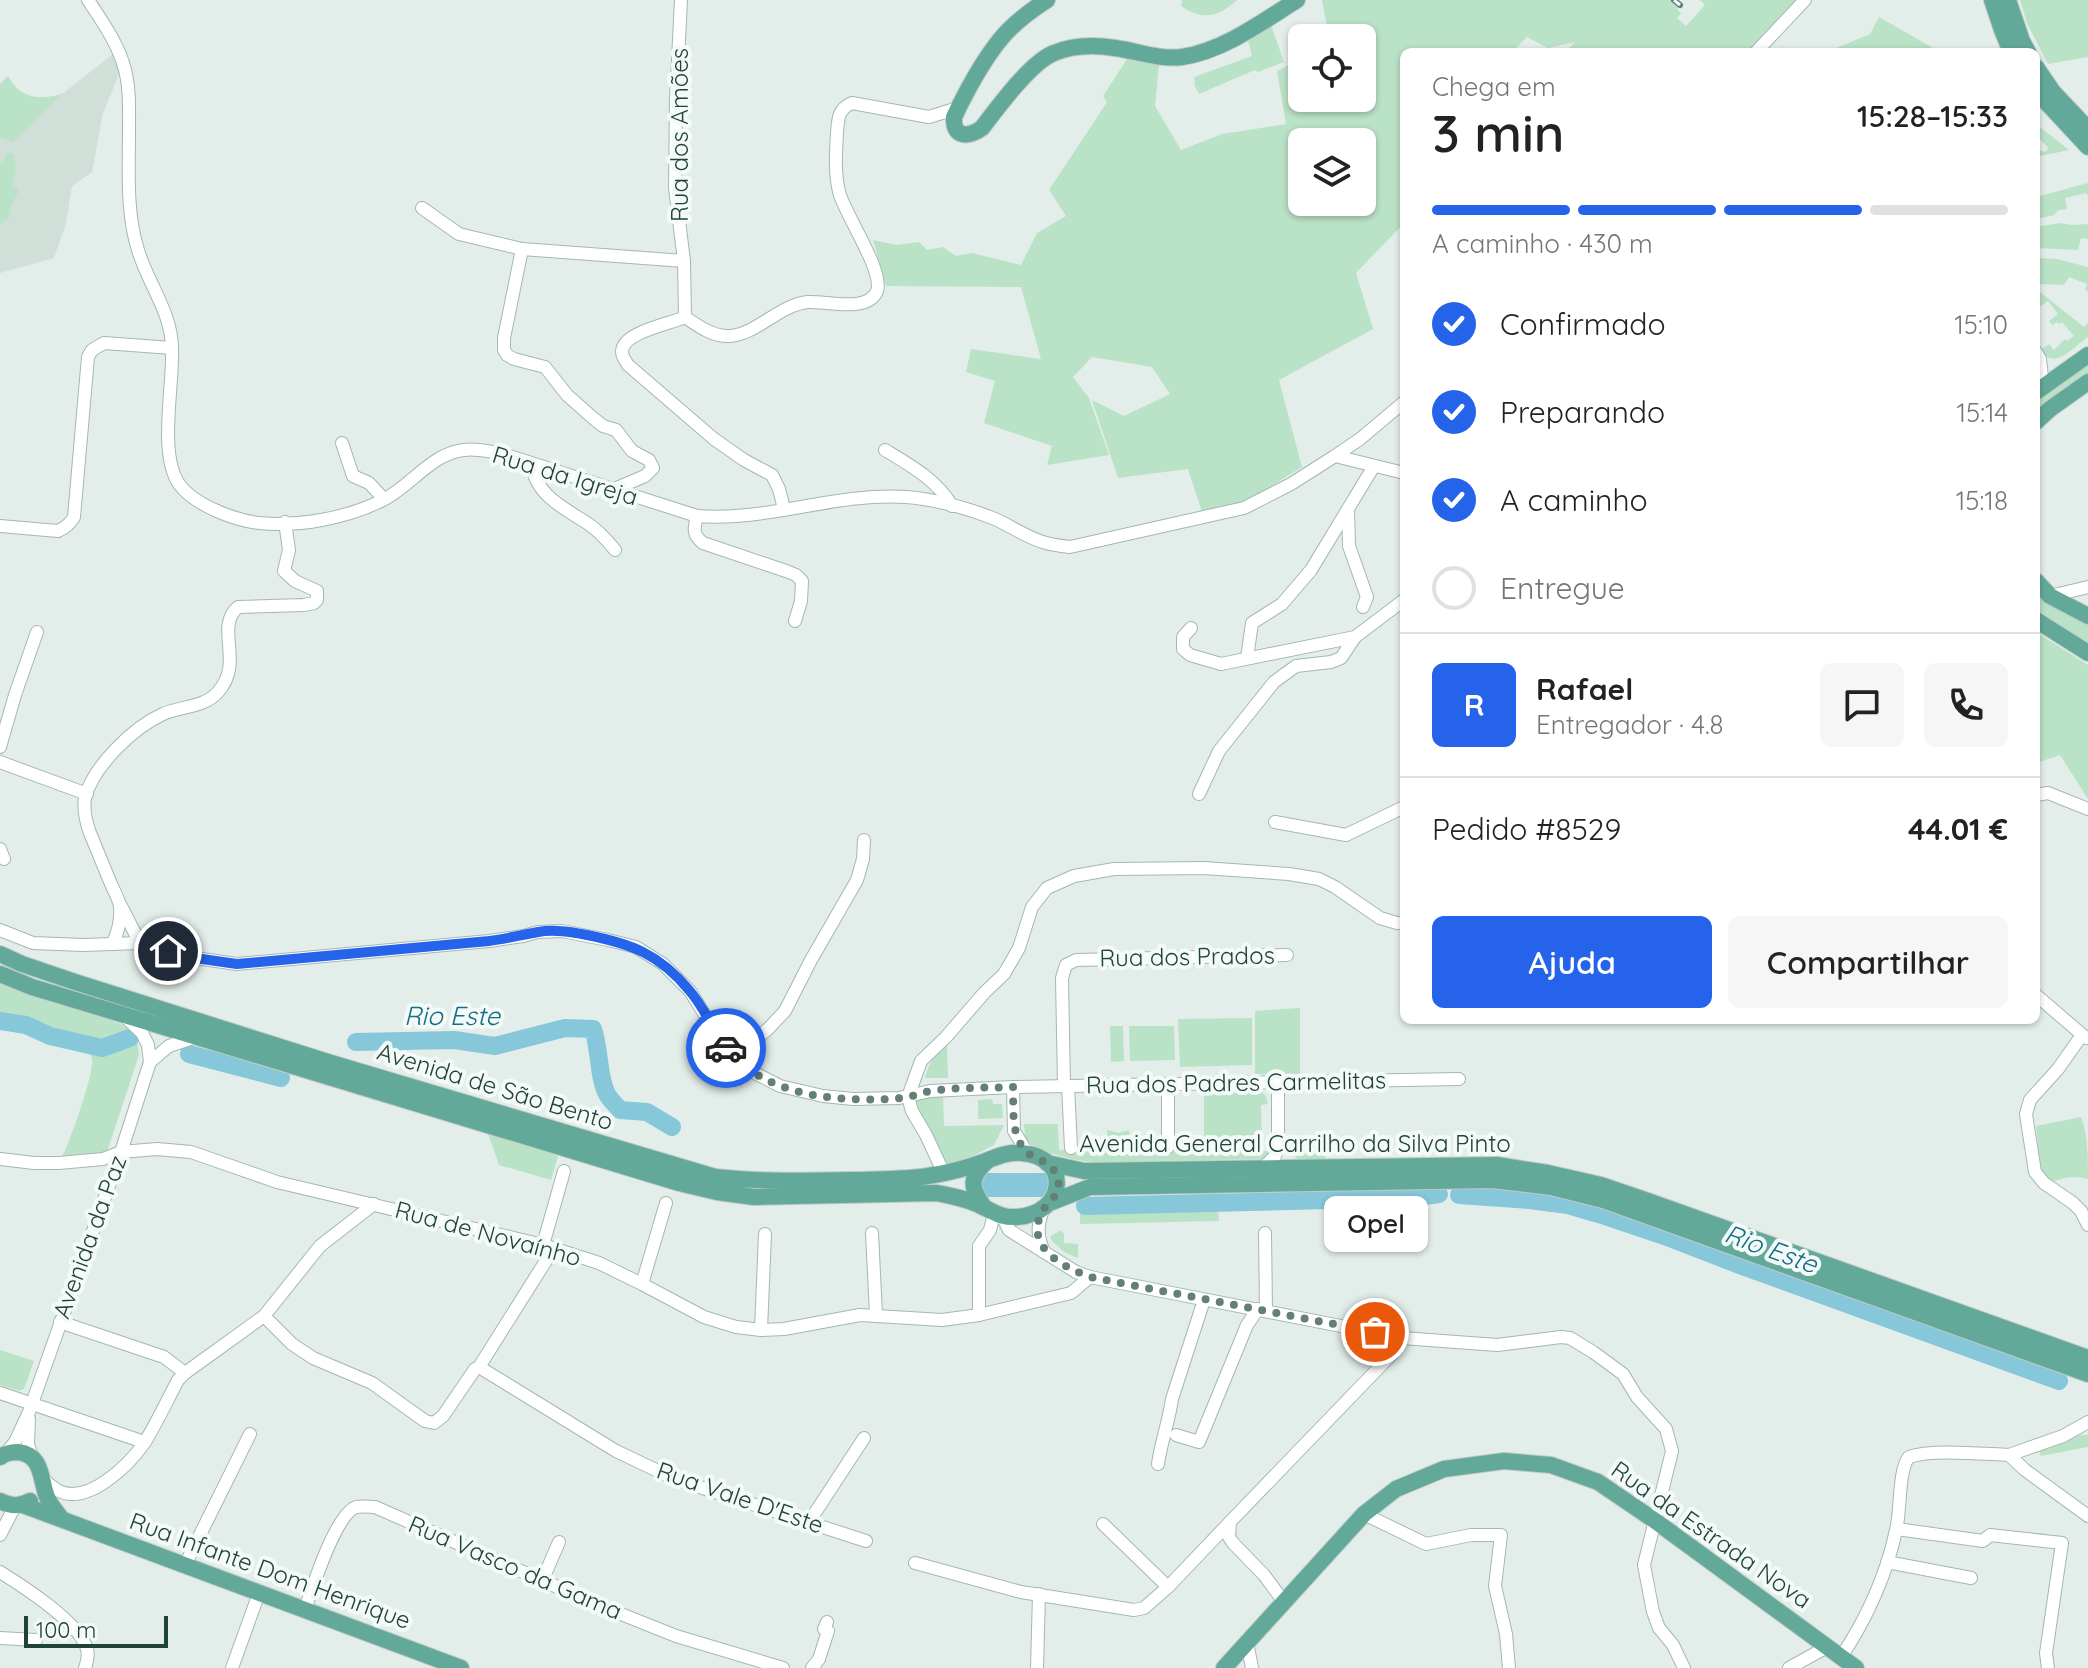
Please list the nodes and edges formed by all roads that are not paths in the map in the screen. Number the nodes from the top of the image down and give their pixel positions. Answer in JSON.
{"nodes":[{"id":1,"x":88,"y":0,"type":"edge"},
{"id":2,"x":681,"y":0,"type":"edge"},
{"id":3,"x":1047,"y":0,"type":"edge"},
{"id":4,"x":1297,"y":0,"type":"edge"},
{"id":5,"x":1805,"y":0,"type":"edge"},
{"id":6,"x":1992,"y":0,"type":"edge"},
{"id":7,"x":2008,"y":0,"type":"edge"},
{"id":8,"x":1760,"y":48,"type":"edge"},
{"id":9,"x":2009,"y":48,"type":"edge"},
{"id":10,"x":2026,"y":48,"type":"edge"},
{"id":11,"x":2040,"y":73,"type":"edge"},
{"id":12,"x":2040,"y":95,"type":"edge"},
{"id":13,"x":958,"y":108,"type":"junction"},
{"id":14,"x":2088,"y":129,"type":"edge"},
{"id":15,"x":2088,"y":147,"type":"edge"},
{"id":16,"x":422,"y":208,"type":"dead end"},
{"id":17,"x":522,"y":249,"type":"junction"},
{"id":18,"x":684,"y":261,"type":"junction"},
{"id":19,"x":685,"y":317,"type":"junction"},
{"id":20,"x":172,"y":348,"type":"junction"},
{"id":21,"x":2088,"y":355,"type":"edge"},
{"id":22,"x":2040,"y":356,"type":"edge"},
{"id":23,"x":2066,"y":371,"type":"junction"},
{"id":24,"x":2088,"y":382,"type":"edge"},
{"id":25,"x":2040,"y":389,"type":"edge"},
{"id":26,"x":1400,"y":406,"type":"edge"},
{"id":27,"x":2040,"y":418,"type":"edge"},
{"id":28,"x":342,"y":443,"type":"dead end"},
{"id":29,"x":885,"y":450,"type":"dead end"},
{"id":30,"x":1335,"y":456,"type":"junction"},
{"id":31,"x":532,"y":464,"type":"junction"},
{"id":32,"x":1374,"y":466,"type":"junction"},
{"id":33,"x":1400,"y":472,"type":"edge"},
{"id":34,"x":612,"y":490,"type":"junction"},
{"id":35,"x":384,"y":499,"type":"junction"},
{"id":36,"x":952,"y":506,"type":"junction"},
{"id":37,"x":784,"y":509,"type":"junction"},
{"id":38,"x":1348,"y":510,"type":"junction"},
{"id":39,"x":697,"y":516,"type":"junction"},
{"id":40,"x":285,"y":522,"type":"junction"},
{"id":41,"x":0,"y":526,"type":"edge"},
{"id":42,"x":615,"y":550,"type":"dead end"},
{"id":43,"x":2040,"y":585,"type":"edge"},
{"id":44,"x":2088,"y":587,"type":"edge"},
{"id":45,"x":2050,"y":596,"type":"junction"},
{"id":46,"x":1400,"y":603,"type":"edge"},
{"id":47,"x":1363,"y":607,"type":"dead end"},
{"id":48,"x":2088,"y":616,"type":"edge"},
{"id":49,"x":795,"y":621,"type":"dead end"},
{"id":50,"x":2040,"y":623,"type":"edge"},
{"id":51,"x":1191,"y":628,"type":"dead end"},
{"id":52,"x":37,"y":632,"type":"dead end"},
{"id":53,"x":1355,"y":637,"type":"junction"},
{"id":54,"x":2088,"y":653,"type":"edge"},
{"id":55,"x":1247,"y":658,"type":"junction"},
{"id":56,"x":5,"y":708,"type":"edge"},
{"id":57,"x":0,"y":747,"type":"edge"},
{"id":58,"x":0,"y":762,"type":"edge"},
{"id":59,"x":87,"y":794,"type":"junction"},
{"id":60,"x":1199,"y":794,"type":"dead end"},
{"id":61,"x":2040,"y":794,"type":"edge"},
{"id":62,"x":1400,"y":809,"type":"edge"},
{"id":63,"x":2088,"y":809,"type":"edge"},
{"id":64,"x":1275,"y":822,"type":"dead end"},
{"id":65,"x":864,"y":840,"type":"dead end"},
{"id":66,"x":120,"y":905,"type":"junction"},
{"id":67,"x":1400,"y":923,"type":"edge"},
{"id":68,"x":0,"y":930,"type":"edge"},
{"id":69,"x":113,"y":943,"type":"junction"},
{"id":70,"x":140,"y":943,"type":"junction"},
{"id":71,"x":0,"y":954,"type":"edge"},
{"id":72,"x":1287,"y":955,"type":"dead end"},
{"id":73,"x":0,"y":974,"type":"edge"},
{"id":74,"x":2040,"y":999,"type":"edge"},
{"id":75,"x":122,"y":1013,"type":"junction"},
{"id":76,"x":198,"y":1036,"type":"junction"},
{"id":77,"x":2085,"y":1038,"type":"edge"},
{"id":78,"x":734,"y":1057,"type":"junction"},
{"id":79,"x":150,"y":1062,"type":"junction"},
{"id":80,"x":1459,"y":1079,"type":"dead end"},
{"id":81,"x":1278,"y":1082,"type":"junction"},
{"id":82,"x":1168,"y":1084,"type":"junction"},
{"id":83,"x":1066,"y":1086,"type":"junction"},
{"id":84,"x":1013,"y":1087,"type":"junction"},
{"id":85,"x":908,"y":1097,"type":"junction"},
{"id":86,"x":1014,"y":1131,"type":"junction"},
{"id":87,"x":1168,"y":1147,"type":"dead end"},
{"id":88,"x":1278,"y":1147,"type":"junction"},
{"id":89,"x":1071,"y":1148,"type":"dead end"},
{"id":90,"x":121,"y":1152,"type":"junction"},
{"id":91,"x":1028,"y":1154,"type":"junction"},
{"id":92,"x":992,"y":1158,"type":"junction"},
{"id":93,"x":0,"y":1159,"type":"edge"},
{"id":94,"x":1047,"y":1163,"type":"junction"},
{"id":95,"x":940,"y":1165,"type":"dead end"},
{"id":96,"x":1263,"y":1168,"type":"junction"},
{"id":97,"x":1295,"y":1168,"type":"junction"},
{"id":98,"x":564,"y":1171,"type":"dead end"},
{"id":99,"x":666,"y":1203,"type":"dead end"},
{"id":100,"x":374,"y":1204,"type":"junction"},
{"id":101,"x":1047,"y":1206,"type":"junction"},
{"id":102,"x":993,"y":1212,"type":"junction"},
{"id":103,"x":2088,"y":1225,"type":"edge"},
{"id":104,"x":872,"y":1233,"type":"dead end"},
{"id":105,"x":1265,"y":1233,"type":"dead end"},
{"id":106,"x":765,"y":1234,"type":"dead end"},
{"id":107,"x":548,"y":1247,"type":"junction"},
{"id":108,"x":1044,"y":1252,"type":"junction"},
{"id":109,"x":1090,"y":1277,"type":"junction"},
{"id":110,"x":642,"y":1284,"type":"junction"},
{"id":111,"x":1204,"y":1300,"type":"junction"},
{"id":112,"x":1238,"y":1305,"type":"junction"},
{"id":113,"x":1262,"y":1310,"type":"junction"},
{"id":114,"x":876,"y":1315,"type":"junction"},
{"id":115,"x":979,"y":1315,"type":"junction"},
{"id":116,"x":264,"y":1316,"type":"junction"},
{"id":117,"x":60,"y":1322,"type":"junction"},
{"id":118,"x":1247,"y":1325,"type":"junction"},
{"id":119,"x":761,"y":1330,"type":"junction"},
{"id":120,"x":1402,"y":1338,"type":"junction"},
{"id":121,"x":2088,"y":1343,"type":"edge"},
{"id":122,"x":2069,"y":1351,"type":"junction"},
{"id":123,"x":479,"y":1367,"type":"junction"},
{"id":124,"x":2084,"y":1368,"type":"edge"},
{"id":125,"x":185,"y":1373,"type":"junction"},
{"id":126,"x":2088,"y":1386,"type":"edge"},
{"id":127,"x":0,"y":1393,"type":"edge"},
{"id":128,"x":31,"y":1407,"type":"junction"},
{"id":129,"x":2088,"y":1422,"type":"edge"},
{"id":130,"x":250,"y":1434,"type":"dead end"},
{"id":131,"x":1176,"y":1435,"type":"dead end"},
{"id":132,"x":864,"y":1438,"type":"dead end"},
{"id":133,"x":144,"y":1442,"type":"junction"},
{"id":134,"x":3,"y":1455,"type":"edge"},
{"id":135,"x":2009,"y":1455,"type":"junction"},
{"id":136,"x":32,"y":1457,"type":"junction"},
{"id":137,"x":1158,"y":1464,"type":"dead end"},
{"id":138,"x":42,"y":1479,"type":"junction"},
{"id":139,"x":10,"y":1503,"type":"edge"},
{"id":140,"x":1364,"y":1514,"type":"junction"},
{"id":141,"x":2088,"y":1516,"type":"edge"},
{"id":142,"x":62,"y":1519,"type":"junction"},
{"id":143,"x":1654,"y":1520,"type":"junction"},
{"id":144,"x":809,"y":1522,"type":"junction"},
{"id":145,"x":1230,"y":1522,"type":"junction"},
{"id":146,"x":1103,"y":1524,"type":"dead end"},
{"id":147,"x":0,"y":1525,"type":"edge"},
{"id":148,"x":1897,"y":1529,"type":"junction"},
{"id":149,"x":0,"y":1535,"type":"edge"},
{"id":150,"x":866,"y":1541,"type":"dead end"},
{"id":151,"x":559,"y":1542,"type":"dead end"},
{"id":152,"x":1887,"y":1562,"type":"junction"},
{"id":153,"x":915,"y":1563,"type":"dead end"},
{"id":154,"x":185,"y":1565,"type":"junction"},
{"id":155,"x":0,"y":1572,"type":"edge"},
{"id":156,"x":1264,"y":1575,"type":"junction"},
{"id":157,"x":1971,"y":1578,"type":"dead end"},
{"id":158,"x":542,"y":1581,"type":"junction"},
{"id":159,"x":1302,"y":1581,"type":"junction"},
{"id":160,"x":1168,"y":1587,"type":"junction"},
{"id":161,"x":259,"y":1593,"type":"junction"},
{"id":162,"x":1039,"y":1594,"type":"junction"},
{"id":163,"x":1286,"y":1599,"type":"junction"},
{"id":164,"x":305,"y":1609,"type":"junction"},
{"id":165,"x":827,"y":1622,"type":"dead end"},
{"id":166,"x":0,"y":1638,"type":"edge"},
{"id":167,"x":36,"y":1640,"type":"dead end"},
{"id":168,"x":1242,"y":1648,"type":"junction"},
{"id":169,"x":1834,"y":1652,"type":"junction"},
{"id":170,"x":85,"y":1668,"type":"edge"},
{"id":171,"x":232,"y":1668,"type":"edge"},
{"id":172,"x":461,"y":1668,"type":"edge"},
{"id":173,"x":783,"y":1668,"type":"edge"},
{"id":174,"x":812,"y":1668,"type":"edge"},
{"id":175,"x":1037,"y":1668,"type":"edge"},
{"id":176,"x":1224,"y":1668,"type":"edge"},
{"id":177,"x":1250,"y":1668,"type":"edge"},
{"id":178,"x":1509,"y":1668,"type":"edge"},
{"id":179,"x":1684,"y":1668,"type":"edge"},
{"id":180,"x":1789,"y":1668,"type":"edge"},
{"id":181,"x":1856,"y":1668,"type":"edge"},
{"id":182,"x":2048,"y":1668,"type":"edge"}],
"edges":[{"from":1,"to":20,"type":"street","name":"Rua da Igreja"},
{"from":2,"to":18,"type":"street","name":"Rua dos Amões"},
{"from":3,"to":13,"type":"main road"},
{"from":4,"to":13,"type":"main road"},
{"from":5,"to":8,"type":"street"},
{"from":6,"to":9,"type":"main road"},
{"from":7,"to":10,"type":"main road"},
{"from":11,"to":14,"type":"main road"},
{"from":12,"to":15,"type":"main road"},
{"from":13,"to":19,"type":"street"},
{"from":16,"to":17,"type":"street"},
{"from":17,"to":18,"type":"street"},
{"from":17,"to":34,"type":"street"},
{"from":18,"to":19,"type":"street","name":"Rua dos Amões"},
{"from":19,"to":37,"type":"street"},
{"from":20,"to":40,"type":"street","name":"Rua da Igreja"},
{"from":20,"to":41,"type":"street"},
{"from":21,"to":23,"type":"main road"},
{"from":22,"to":23,"type":"street"},
{"from":23,"to":25,"type":"main road"},
{"from":24,"to":27,"type":"main road"},
{"from":26,"to":30,"type":"street","name":"Rua da Igreja"},
{"from":28,"to":35,"type":"street"},
{"from":29,"to":36,"type":"street"},
{"from":30,"to":32,"type":"street"},
{"from":30,"to":36,"type":"street","name":"Rua da Igreja"},
{"from":31,"to":34,"type":"street","name":"Rua da Igreja"},
{"from":31,"to":35,"type":"street","name":"Rua da Igreja"},
{"from":31,"to":42,"type":"street"},
{"from":32,"to":33,"type":"street"},
{"from":32,"to":38,"type":"street"},
{"from":34,"to":39,"type":"street","name":"Rua da Igreja"},
{"from":35,"to":40,"type":"street","name":"Rua da Igreja"},
{"from":36,"to":37,"type":"street","name":"Rua da Igreja"},
{"from":37,"to":39,"type":"street","name":"Rua da Igreja"},
{"from":38,"to":47,"type":"street"},
{"from":38,"to":55,"type":"street"},
{"from":39,"to":49,"type":"street"},
{"from":40,"to":59,"type":"street"},
{"from":43,"to":45,"type":"main road"},
{"from":44,"to":45,"type":"street"},
{"from":45,"to":48,"type":"main road"},
{"from":46,"to":53,"type":"street"},
{"from":50,"to":54,"type":"main road"},
{"from":51,"to":55,"type":"street"},
{"from":52,"to":56,"type":"street"},
{"from":53,"to":55,"type":"street"},
{"from":53,"to":60,"type":"street"},
{"from":56,"to":57,"type":"street"},
{"from":58,"to":59,"type":"street"},
{"from":59,"to":66,"type":"street"},
{"from":61,"to":63,"type":"street"},
{"from":62,"to":64,"type":"street"},
{"from":65,"to":78,"type":"street"},
{"from":66,"to":69,"type":"street"},
{"from":66,"to":70,"type":"street"},
{"from":67,"to":85,"type":"street"},
{"from":68,"to":69,"type":"street","name":"Rua dos Padres Carmelitas"},
{"from":69,"to":70,"type":"street","name":"Rua dos Padres Carmelitas"},
{"from":70,"to":78,"type":"street","name":"Rua dos Padres Carmelitas"},
{"from":71,"to":92,"type":"main road","name":"Avenida de São Bento"},
{"from":72,"to":83,"type":"street","name":"Rua dos Prados"},
{"from":73,"to":75,"type":"main road","name":"Avenida de São Bento"},
{"from":74,"to":77,"type":"street"},
{"from":75,"to":76,"type":"main road","name":"Avenida de São Bento"},
{"from":75,"to":79,"type":"street"},
{"from":76,"to":79,"type":"street"},
{"from":76,"to":102,"type":"main road","name":"Avenida de São Bento"},
{"from":77,"to":103,"type":"street"},
{"from":78,"to":85,"type":"street","name":"Rua dos Padres Carmelitas"},
{"from":79,"to":90,"type":"street","name":"Avenida da Paz"},
{"from":80,"to":81,"type":"street","name":"Rua dos Padres Carmelitas"},
{"from":81,"to":82,"type":"street","name":"Rua dos Padres Carmelitas"},
{"from":81,"to":88,"type":"street"},
{"from":82,"to":83,"type":"street","name":"Rua dos Padres Carmelitas"},
{"from":82,"to":87,"type":"street"},
{"from":83,"to":84,"type":"street","name":"Rua dos Padres Carmelitas"},
{"from":83,"to":89,"type":"street"},
{"from":84,"to":85,"type":"street","name":"Rua dos Padres Carmelitas"},
{"from":84,"to":86,"type":"street"},
{"from":85,"to":95,"type":"street"},
{"from":86,"to":91,"type":"street"},
{"from":86,"to":92,"type":"street"},
{"from":88,"to":96,"type":"street"},
{"from":88,"to":97,"type":"street"},
{"from":90,"to":93,"type":"street"},
{"from":90,"to":100,"type":"street"},
{"from":90,"to":117,"type":"street","name":"Avenida da Paz"},
{"from":91,"to":92,"type":"main road","name":"Avenida de São Bento"},
{"from":91,"to":94,"type":"main road","name":"Avenida de São Bento"},
{"from":92,"to":102,"type":"main road"},
{"from":94,"to":96,"type":"main road","name":"Avenida General Carrilho da Silva Pinto"},
{"from":94,"to":101,"type":"main road"},
{"from":96,"to":97,"type":"main road","name":"Avenida General Carrilho da Silva Pinto"},
{"from":97,"to":122,"type":"main road","name":"Avenida General Carrilho da Silva Pinto"},
{"from":98,"to":107,"type":"street"},
{"from":99,"to":110,"type":"street"},
{"from":100,"to":107,"type":"street","name":"Rua de Novaínho"},
{"from":100,"to":116,"type":"street","name":"Rua de Novaínho"},
{"from":101,"to":102,"type":"main road","name":"Avenida de São Bento"},
{"from":101,"to":108,"type":"street"},
{"from":101,"to":124,"type":"main road","name":"Avenida General Carrilho da Silva Pinto"},
{"from":102,"to":108,"type":"street"},
{"from":102,"to":115,"type":"street"},
{"from":104,"to":114,"type":"street"},
{"from":105,"to":113,"type":"street"},
{"from":106,"to":119,"type":"street"},
{"from":107,"to":110,"type":"street","name":"Rua de Novaínho"},
{"from":107,"to":123,"type":"street"},
{"from":108,"to":109,"type":"street"},
{"from":109,"to":111,"type":"street"},
{"from":109,"to":115,"type":"street","name":"Rua de Novaínho"},
{"from":110,"to":119,"type":"street","name":"Rua de Novaínho"},
{"from":111,"to":112,"type":"street"},
{"from":111,"to":137,"type":"street"},
{"from":112,"to":113,"type":"street"},
{"from":112,"to":118,"type":"street"},
{"from":113,"to":118,"type":"street"},
{"from":113,"to":120,"type":"street"},
{"from":114,"to":115,"type":"street","name":"Rua de Novaínho"},
{"from":114,"to":119,"type":"street","name":"Rua de Novaínho"},
{"from":116,"to":123,"type":"street"},
{"from":116,"to":125,"type":"street","name":"Rua de Novaínho"},
{"from":117,"to":125,"type":"street"},
{"from":117,"to":128,"type":"street","name":"Avenida da Paz"},
{"from":118,"to":131,"type":"street"},
{"from":120,"to":143,"type":"street"},
{"from":120,"to":145,"type":"street"},
{"from":121,"to":122,"type":"street"},
{"from":122,"to":124,"type":"main road","name":"Avenida General Carrilho da Silva Pinto"},
{"from":123,"to":144,"type":"street","name":"Rua Vale D'Este"},
{"from":124,"to":126,"type":"street"},
{"from":125,"to":133,"type":"street","name":"Rua de Novaínho"},
{"from":127,"to":128,"type":"street"},
{"from":128,"to":133,"type":"street"},
{"from":128,"to":134,"type":"street","name":"Avenida da Paz"},
{"from":128,"to":136,"type":"street","name":"Avenida da Paz"},
{"from":129,"to":135,"type":"street"},
{"from":130,"to":154,"type":"street"},
{"from":132,"to":144,"type":"street"},
{"from":133,"to":138,"type":"street","name":"Rua de Novaínho"},
{"from":134,"to":136,"type":"main road"},
{"from":135,"to":141,"type":"street"},
{"from":135,"to":148,"type":"street"},
{"from":136,"to":138,"type":"main road"},
{"from":138,"to":139,"type":"main road"},
{"from":138,"to":142,"type":"main road"},
{"from":139,"to":142,"type":"main road","name":"Rua Infante Dom Henrique"},
{"from":139,"to":147,"type":"street"},
{"from":139,"to":149,"type":"street"},
{"from":140,"to":143,"type":"main road","name":"Rua da Estrada Nova"},
{"from":140,"to":159,"type":"main road","name":"Rua da Estrada Nova"},
{"from":140,"to":178,"type":"street"},
{"from":142,"to":154,"type":"main road","name":"Rua Infante Dom Henrique"},
{"from":143,"to":169,"type":"main road","name":"Rua da Estrada Nova"},
{"from":143,"to":179,"type":"street"},
{"from":144,"to":150,"type":"street","name":"Rua Vale D'Este"},
{"from":145,"to":156,"type":"street"},
{"from":145,"to":160,"type":"street"},
{"from":146,"to":160,"type":"street"},
{"from":148,"to":152,"type":"street"},
{"from":148,"to":182,"type":"street"},
{"from":151,"to":158,"type":"street"},
{"from":152,"to":157,"type":"street"},
{"from":152,"to":169,"type":"street"},
{"from":153,"to":162,"type":"street"},
{"from":154,"to":161,"type":"main road","name":"Rua Infante Dom Henrique"},
{"from":155,"to":170,"type":"street"},
{"from":156,"to":159,"type":"street"},
{"from":156,"to":163,"type":"street"},
{"from":158,"to":164,"type":"street","name":"Rua Vasco da Gama"},
{"from":158,"to":173,"type":"street","name":"Rua Vasco da Gama"},
{"from":159,"to":163,"type":"main road","name":"Rua da Estrada Nova"},
{"from":160,"to":162,"type":"street"},
{"from":161,"to":164,"type":"main road","name":"Rua Infante Dom Henrique"},
{"from":161,"to":171,"type":"street"},
{"from":162,"to":175,"type":"street"},
{"from":163,"to":168,"type":"main road","name":"Rua da Estrada Nova"},
{"from":164,"to":172,"type":"main road","name":"Rua Infante Dom Henrique"},
{"from":165,"to":174,"type":"street"},
{"from":166,"to":167,"type":"street"},
{"from":168,"to":176,"type":"main road","name":"Rua da Estrada Nova"},
{"from":168,"to":177,"type":"street"},
{"from":169,"to":180,"type":"street"},
{"from":169,"to":181,"type":"main road","name":"Rua da Estrada Nova"}]}
